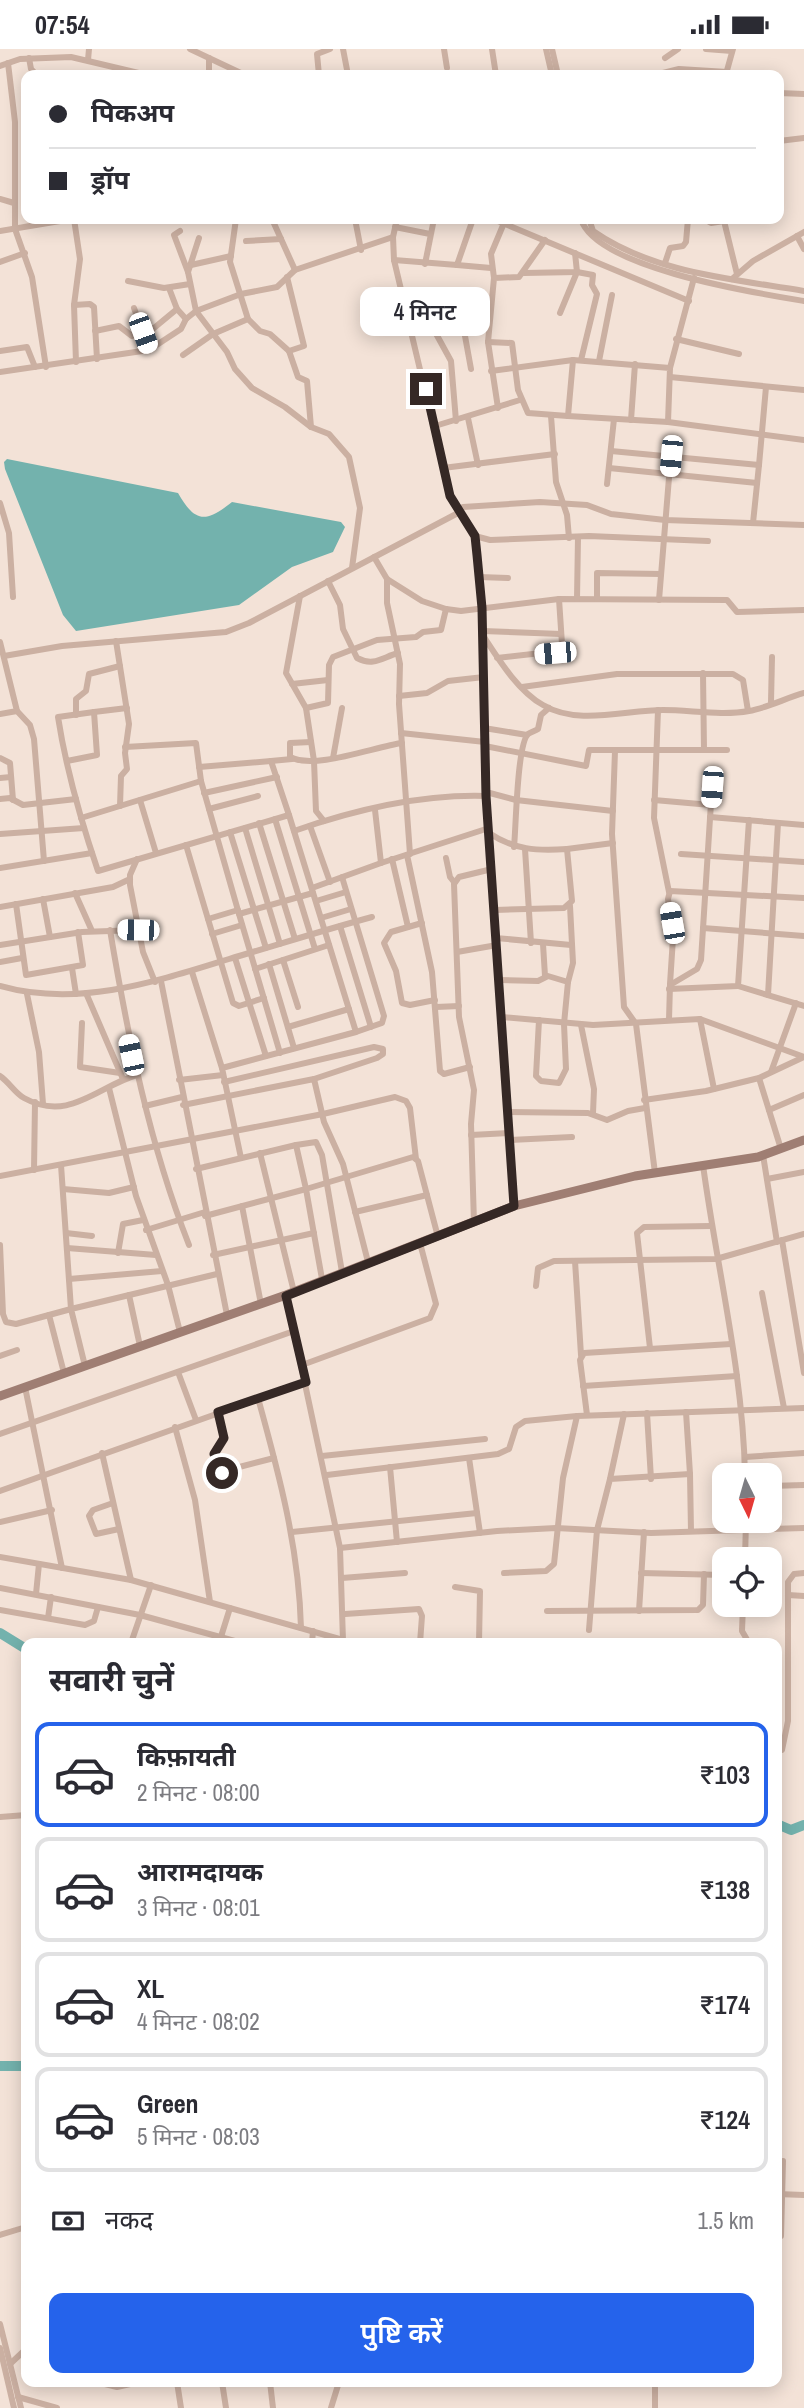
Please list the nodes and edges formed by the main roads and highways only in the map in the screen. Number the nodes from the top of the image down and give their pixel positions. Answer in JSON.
{"nodes":[{"id":1,"x":804,"y":1140,"type":"edge"},
{"id":2,"x":0,"y":1396,"type":"edge"}],
"edges":[{"from":1,"to":2,"type":"main road"}]}
